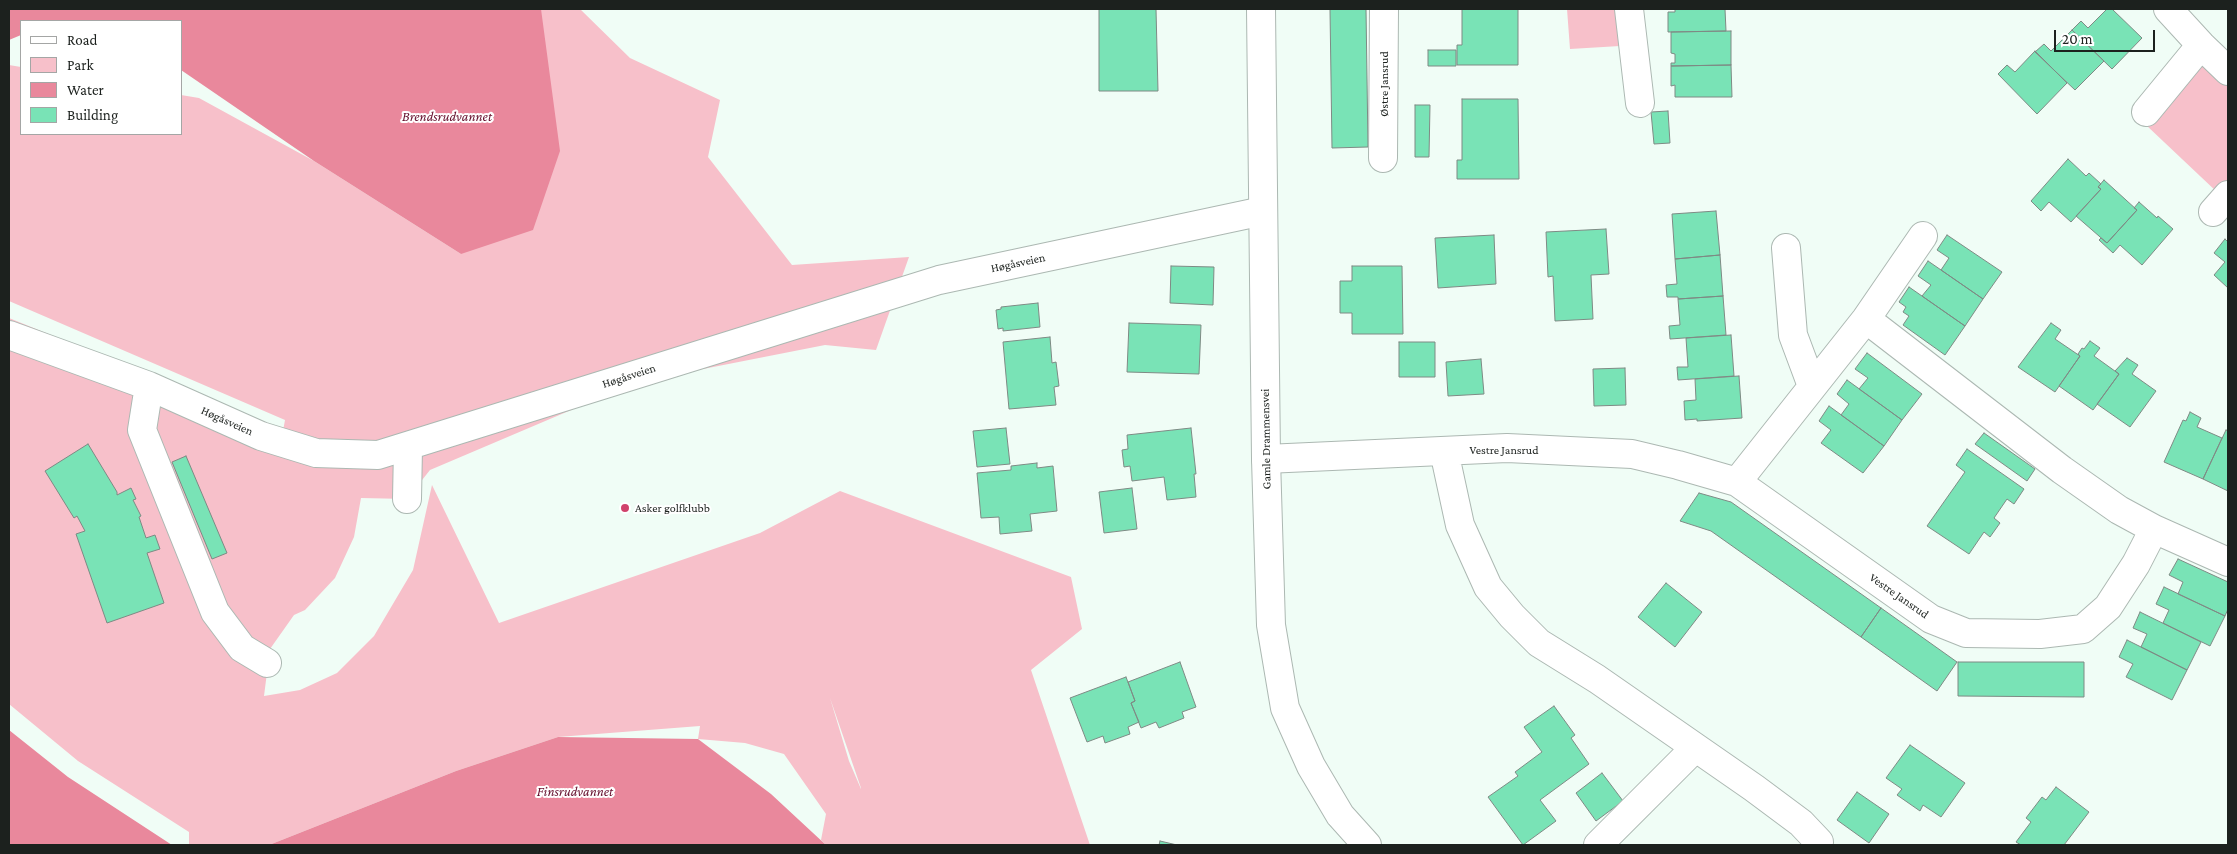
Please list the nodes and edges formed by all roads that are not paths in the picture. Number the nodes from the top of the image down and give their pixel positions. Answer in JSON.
{"nodes":[{"id":1,"x":1261,"y":9,"type":"edge"},
{"id":2,"x":1384,"y":9,"type":"edge"},
{"id":3,"x":1629,"y":9,"type":"edge"},
{"id":4,"x":2168,"y":9,"type":"edge"},
{"id":5,"x":2200,"y":45,"type":"junction"},
{"id":6,"x":2228,"y":71,"type":"edge"},
{"id":7,"x":1640,"y":103,"type":"dead end"},
{"id":8,"x":2146,"y":112,"type":"dead end"},
{"id":9,"x":1383,"y":158,"type":"dead end"},
{"id":10,"x":1263,"y":211,"type":"junction"},
{"id":11,"x":1923,"y":236,"type":"dead end"},
{"id":12,"x":1786,"y":248,"type":"dead end"},
{"id":13,"x":1866,"y":319,"type":"junction"},
{"id":14,"x":9,"y":335,"type":"edge"},
{"id":15,"x":149,"y":386,"type":"junction"},
{"id":16,"x":1812,"y":386,"type":"junction"},
{"id":17,"x":408,"y":448,"type":"junction"},
{"id":18,"x":1444,"y":451,"type":"junction"},
{"id":19,"x":1266,"y":459,"type":"junction"},
{"id":20,"x":1738,"y":482,"type":"junction"},
{"id":21,"x":407,"y":499,"type":"dead end"},
{"id":22,"x":2154,"y":529,"type":"junction"},
{"id":23,"x":2228,"y":562,"type":"edge"},
{"id":24,"x":267,"y":663,"type":"dead end"},
{"id":25,"x":1695,"y":748,"type":"junction"},
{"id":26,"x":1819,"y":842,"type":"dead end"},
{"id":27,"x":1366,"y":845,"type":"edge"},
{"id":28,"x":1598,"y":845,"type":"edge"}],
"edges":[{"from":1,"to":10,"type":"street","name":"Gamle Drammensvei"},
{"from":2,"to":9,"type":"street","name":"Østre Jansrud"},
{"from":3,"to":7,"type":"street"},
{"from":4,"to":5,"type":"street"},
{"from":5,"to":6,"type":"street"},
{"from":5,"to":8,"type":"street"},
{"from":10,"to":17,"type":"street","name":"Høgåsveien"},
{"from":10,"to":19,"type":"street","name":"Gamle Drammensvei"},
{"from":11,"to":13,"type":"street"},
{"from":12,"to":16,"type":"street"},
{"from":13,"to":16,"type":"street"},
{"from":13,"to":22,"type":"street"},
{"from":14,"to":15,"type":"street","name":"Høgåsveien"},
{"from":15,"to":17,"type":"street","name":"Høgåsveien"},
{"from":15,"to":24,"type":"street"},
{"from":16,"to":20,"type":"street"},
{"from":17,"to":21,"type":"street"},
{"from":18,"to":19,"type":"street","name":"Vestre Jansrud"},
{"from":18,"to":20,"type":"street","name":"Vestre Jansrud"},
{"from":18,"to":25,"type":"street"},
{"from":19,"to":27,"type":"street","name":"Gamle Drammensvei"},
{"from":20,"to":22,"type":"street","name":"Vestre Jansrud"},
{"from":22,"to":23,"type":"street"},
{"from":25,"to":26,"type":"street"},
{"from":25,"to":28,"type":"street"}]}
